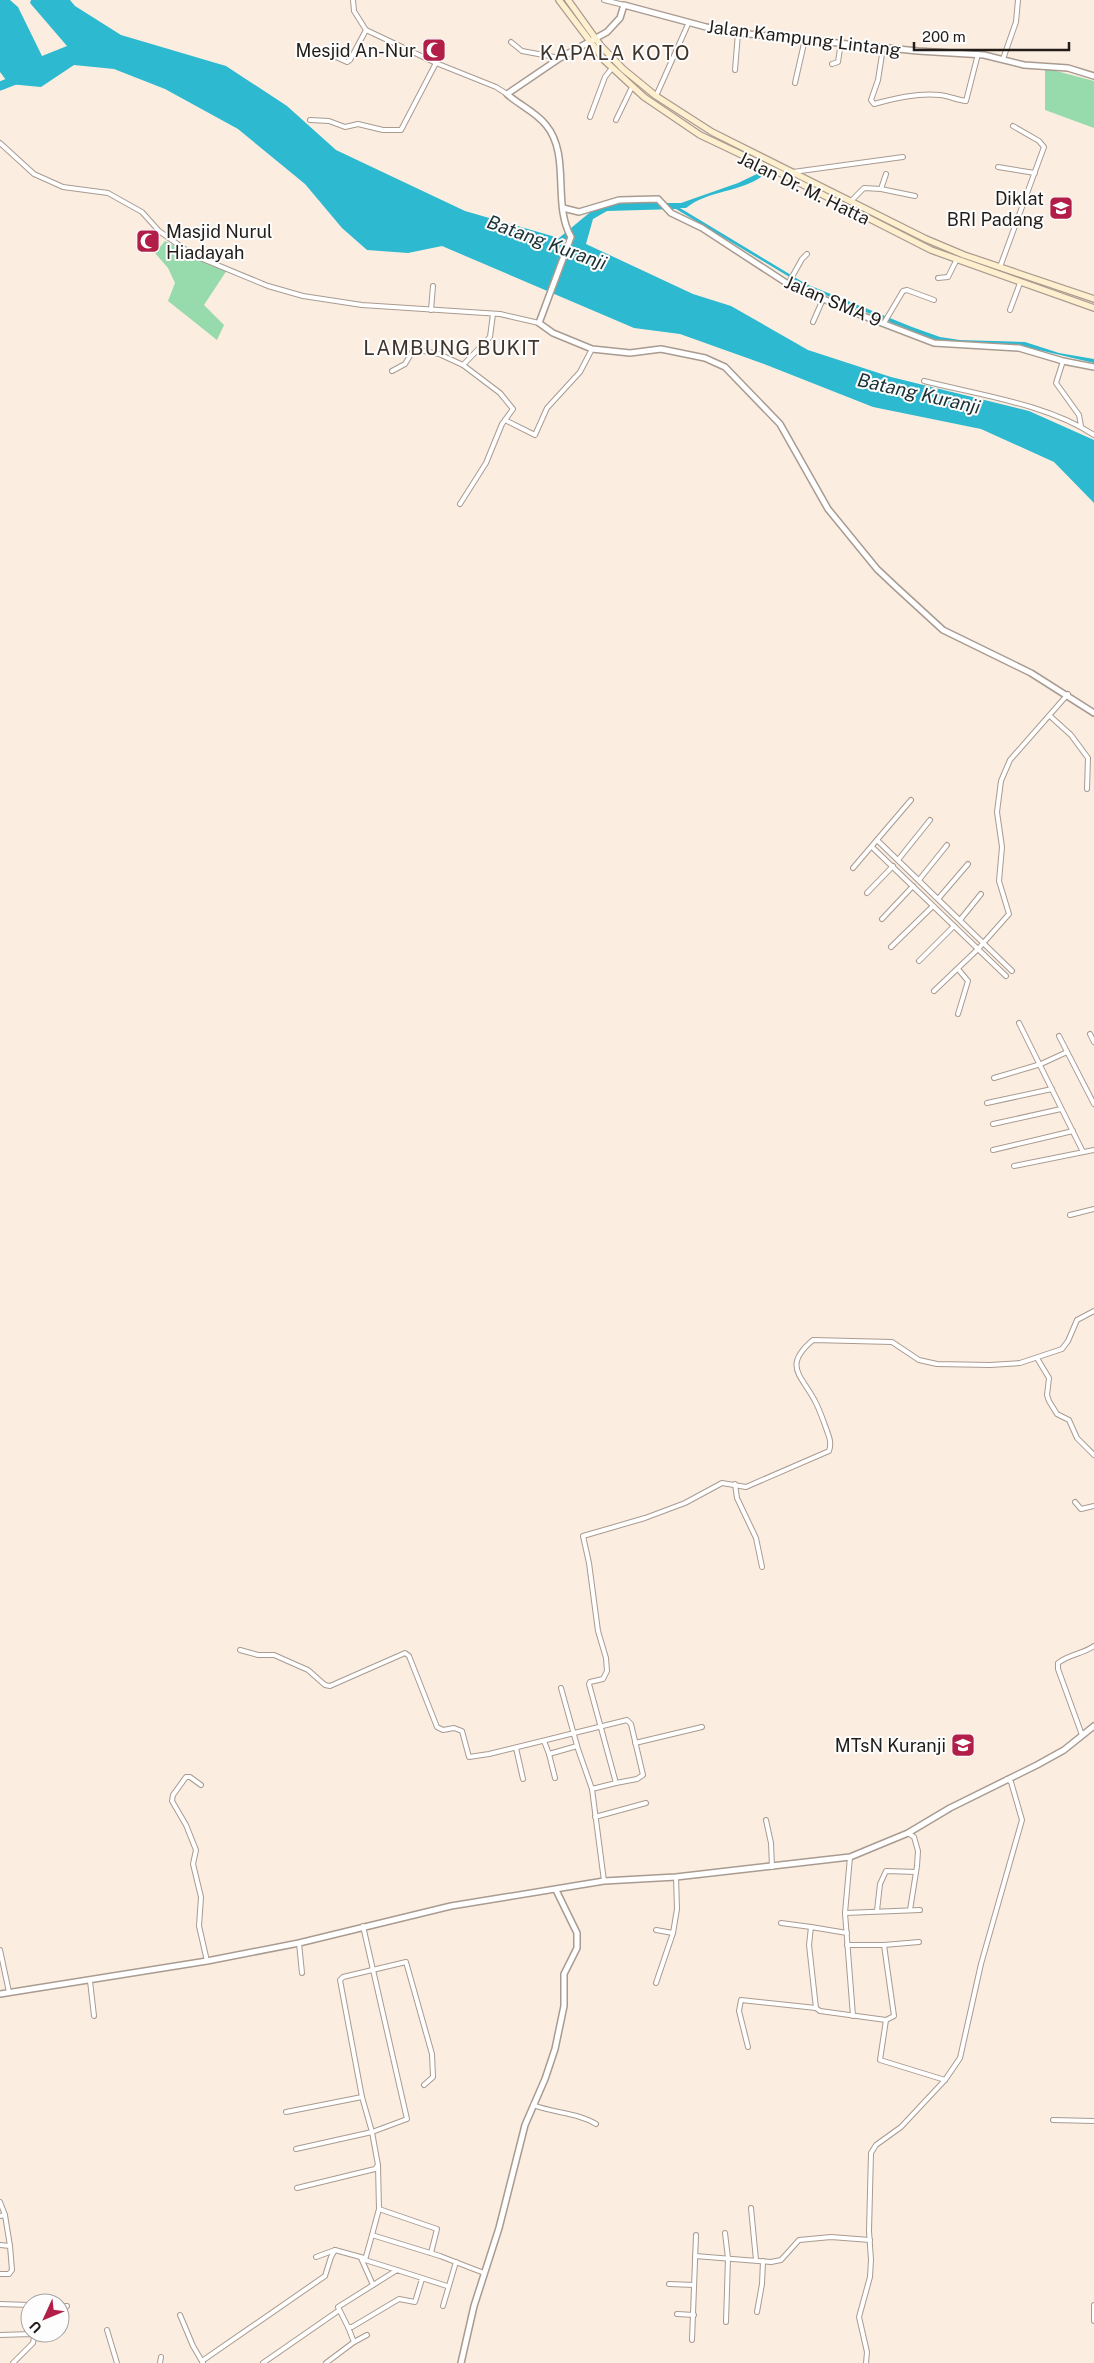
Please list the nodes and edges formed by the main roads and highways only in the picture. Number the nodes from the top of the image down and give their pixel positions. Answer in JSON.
{"nodes":[{"id":1,"x":559,"y":0,"type":"edge"},
{"id":2,"x":568,"y":0,"type":"edge"},
{"id":3,"x":593,"y":40,"type":"junction"},
{"id":4,"x":964,"y":255,"type":"junction"},
{"id":5,"x":959,"y":262,"type":"junction"},
{"id":6,"x":1094,"y":299,"type":"edge"},
{"id":7,"x":1094,"y":308,"type":"edge"}],
"edges":[{"from":1,"to":3,"type":"main road","name":"Jalan Dr. M. Hatta"},
{"from":2,"to":3,"type":"main road","name":"Jalan Dr. M. Hatta"},
{"from":3,"to":4,"type":"main road","name":"Jalan Dr. M. Hatta"},
{"from":3,"to":5,"type":"main road","name":"Jalan Dr. M. Hatta"},
{"from":4,"to":5,"type":"main road"},
{"from":4,"to":6,"type":"main road","name":"Jalan Dr. M. Hatta"},
{"from":5,"to":7,"type":"main road","name":"Jalan Dr. M. Hatta"}]}
